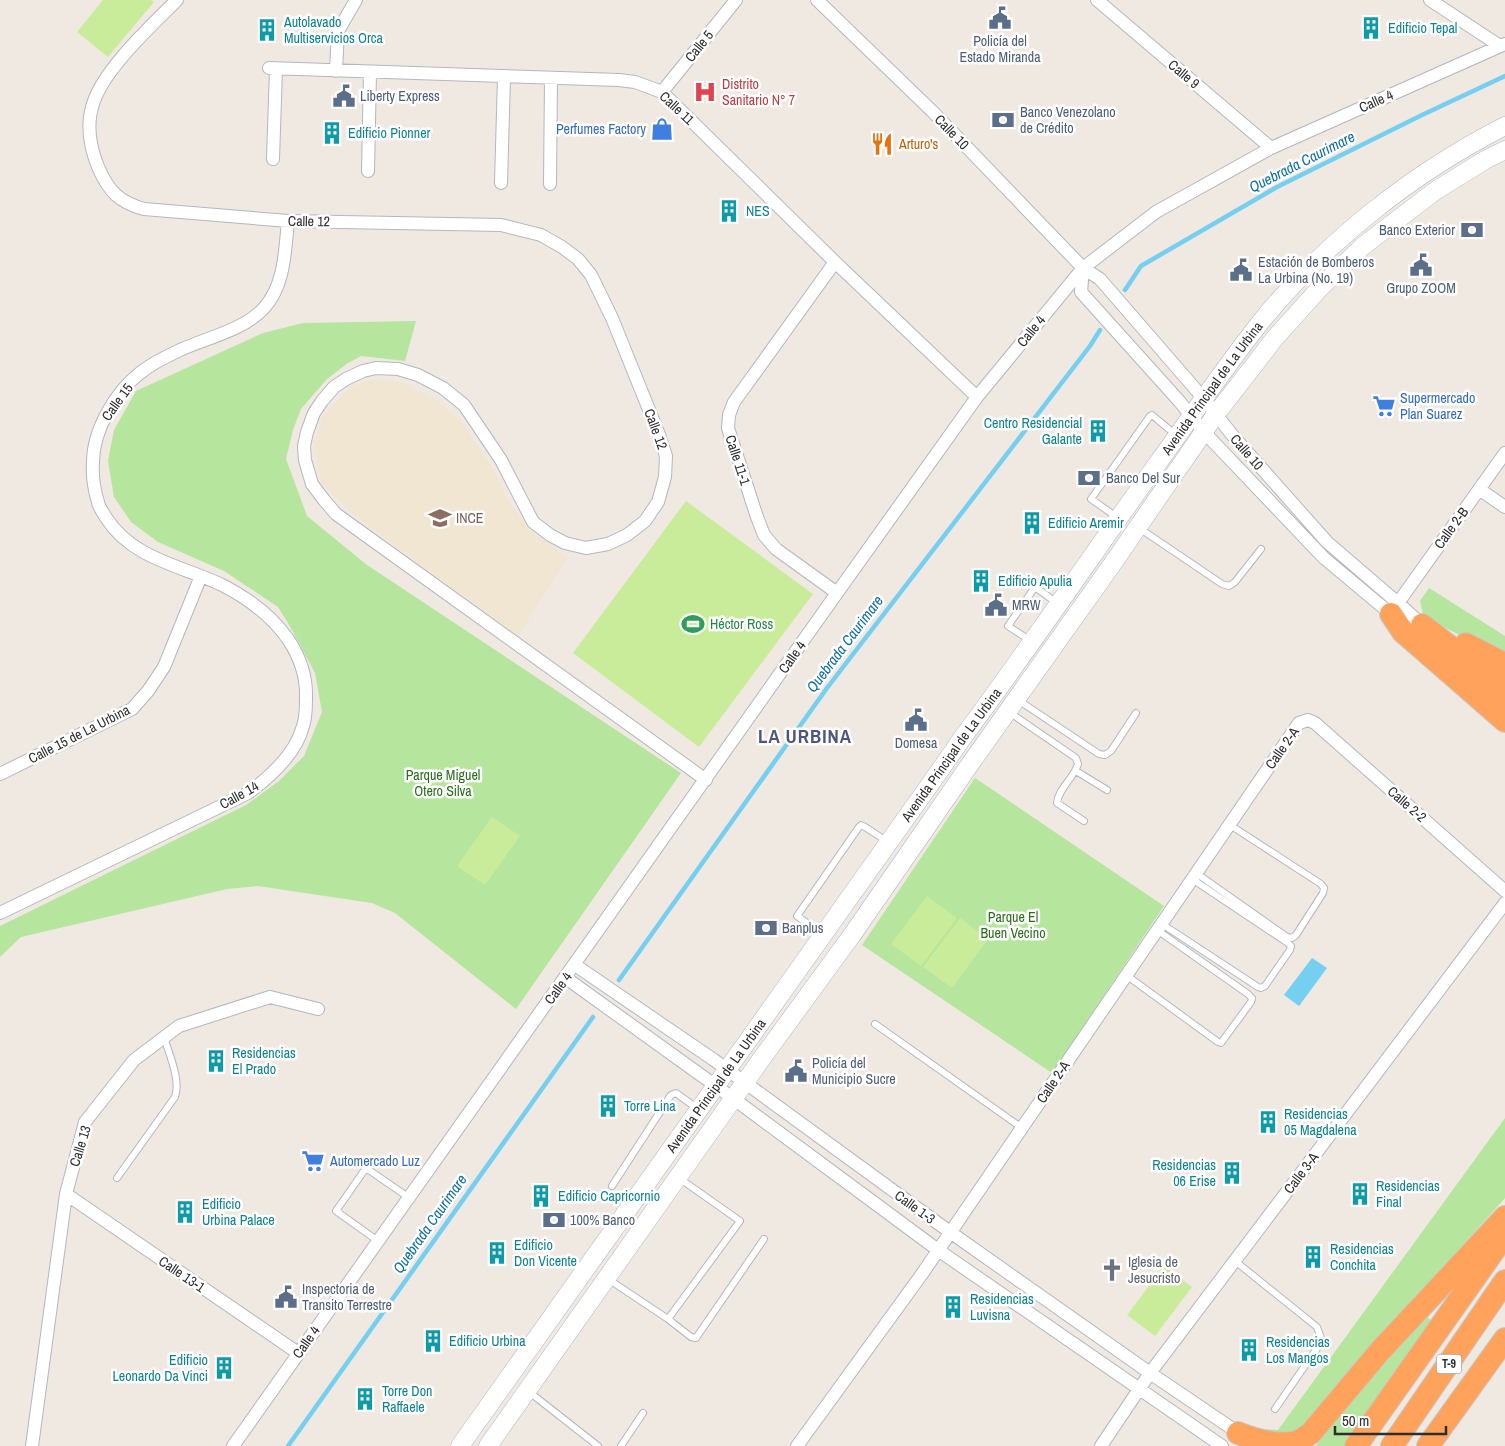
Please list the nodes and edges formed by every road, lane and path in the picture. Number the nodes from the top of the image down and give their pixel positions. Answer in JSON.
{"nodes":[{"id":1,"x":176,"y":0,"type":"edge"},
{"id":2,"x":356,"y":0,"type":"edge"},
{"id":3,"x":736,"y":0,"type":"edge"},
{"id":4,"x":817,"y":0,"type":"edge"},
{"id":5,"x":1097,"y":0,"type":"edge"},
{"id":6,"x":1430,"y":0,"type":"edge"},
{"id":7,"x":1502,"y":45,"type":"edge"},
{"id":8,"x":336,"y":71,"type":"junction"},
{"id":9,"x":370,"y":72,"type":"junction"},
{"id":10,"x":504,"y":77,"type":"junction"},
{"id":11,"x":551,"y":78,"type":"junction"},
{"id":12,"x":662,"y":92,"type":"junction"},
{"id":13,"x":1505,"y":126,"type":"edge"},
{"id":14,"x":1271,"y":148,"type":"junction"},
{"id":15,"x":1505,"y":150,"type":"edge"},
{"id":16,"x":273,"y":159,"type":"dead end"},
{"id":17,"x":368,"y":171,"type":"dead end"},
{"id":18,"x":501,"y":183,"type":"dead end"},
{"id":19,"x":550,"y":184,"type":"dead end"},
{"id":20,"x":288,"y":221,"type":"junction"},
{"id":21,"x":835,"y":262,"type":"junction"},
{"id":22,"x":1083,"y":268,"type":"junction"},
{"id":23,"x":977,"y":397,"type":"junction"},
{"id":24,"x":1204,"y":399,"type":"junction"},
{"id":25,"x":1216,"y":414,"type":"junction"},
{"id":26,"x":1191,"y":417,"type":"junction"},
{"id":27,"x":1204,"y":432,"type":"junction"},
{"id":28,"x":1177,"y":436,"type":"junction"},
{"id":29,"x":1505,"y":453,"type":"edge"},
{"id":30,"x":1479,"y":489,"type":"junction"},
{"id":31,"x":1505,"y":507,"type":"edge"},
{"id":32,"x":1118,"y":518,"type":"junction"},
{"id":33,"x":1138,"y":527,"type":"junction"},
{"id":34,"x":1261,"y":550,"type":"dead end"},
{"id":35,"x":201,"y":576,"type":"junction"},
{"id":36,"x":837,"y":593,"type":"junction"},
{"id":37,"x":1058,"y":603,"type":"junction"},
{"id":38,"x":1394,"y":608,"type":"junction"},
{"id":39,"x":1422,"y":625,"type":"junction"},
{"id":40,"x":1031,"y":641,"type":"junction"},
{"id":41,"x":1505,"y":664,"type":"edge"},
{"id":42,"x":1505,"y":685,"type":"edge"},
{"id":43,"x":1505,"y":700,"type":"edge"},
{"id":44,"x":1012,"y":705,"type":"junction"},
{"id":45,"x":1136,"y":713,"type":"dead end"},
{"id":46,"x":1308,"y":720,"type":"joint"},
{"id":47,"x":1505,"y":721,"type":"edge"},
{"id":48,"x":1076,"y":771,"type":"junction"},
{"id":49,"x":0,"y":774,"type":"edge"},
{"id":50,"x":706,"y":780,"type":"junction"},
{"id":51,"x":1107,"y":790,"type":"dead end"},
{"id":52,"x":1084,"y":822,"type":"dead end"},
{"id":53,"x":1230,"y":824,"type":"junction"},
{"id":54,"x":889,"y":842,"type":"junction"},
{"id":55,"x":1194,"y":876,"type":"junction"},
{"id":56,"x":1505,"y":891,"type":"edge"},
{"id":57,"x":1505,"y":903,"type":"edge"},
{"id":58,"x":0,"y":913,"type":"edge"},
{"id":59,"x":1160,"y":927,"type":"junction"},
{"id":60,"x":824,"y":934,"type":"junction"},
{"id":61,"x":575,"y":965,"type":"junction"},
{"id":62,"x":1126,"y":975,"type":"junction"},
{"id":63,"x":566,"y":978,"type":"junction"},
{"id":64,"x":318,"y":1009,"type":"dead end"},
{"id":65,"x":875,"y":1024,"type":"dead end"},
{"id":66,"x":164,"y":1037,"type":"junction"},
{"id":67,"x":727,"y":1070,"type":"junction"},
{"id":68,"x":744,"y":1083,"type":"junction"},
{"id":69,"x":716,"y":1086,"type":"junction"},
{"id":70,"x":734,"y":1099,"type":"junction"},
{"id":71,"x":699,"y":1110,"type":"junction"},
{"id":72,"x":1022,"y":1128,"type":"junction"},
{"id":73,"x":678,"y":1177,"type":"junction"},
{"id":74,"x":117,"y":1178,"type":"dead end"},
{"id":75,"x":612,"y":1186,"type":"dead end"},
{"id":76,"x":66,"y":1194,"type":"junction"},
{"id":77,"x":408,"y":1197,"type":"junction"},
{"id":78,"x":1505,"y":1216,"type":"edge"},
{"id":79,"x":950,"y":1232,"type":"junction"},
{"id":80,"x":1505,"y":1235,"type":"edge"},
{"id":81,"x":764,"y":1239,"type":"dead end"},
{"id":82,"x":378,"y":1241,"type":"junction"},
{"id":83,"x":938,"y":1250,"type":"junction"},
{"id":84,"x":1235,"y":1261,"type":"junction"},
{"id":85,"x":607,"y":1278,"type":"junction"},
{"id":86,"x":1505,"y":1281,"type":"edge"},
{"id":87,"x":668,"y":1319,"type":"junction"},
{"id":88,"x":1505,"y":1339,"type":"edge"},
{"id":89,"x":298,"y":1352,"type":"junction"},
{"id":90,"x":1150,"y":1373,"type":"junction"},
{"id":91,"x":527,"y":1390,"type":"junction"},
{"id":92,"x":1139,"y":1390,"type":"junction"},
{"id":93,"x":1275,"y":1409,"type":"dead end"},
{"id":94,"x":643,"y":1413,"type":"dead end"},
{"id":95,"x":1319,"y":1424,"type":"junction"},
{"id":96,"x":1230,"y":1439,"type":"edge"},
{"id":97,"x":32,"y":1446,"type":"edge"},
{"id":98,"x":233,"y":1446,"type":"edge"},
{"id":99,"x":460,"y":1446,"type":"edge"},
{"id":100,"x":488,"y":1446,"type":"edge"},
{"id":101,"x":598,"y":1446,"type":"edge"},
{"id":102,"x":621,"y":1446,"type":"edge"},
{"id":103,"x":797,"y":1446,"type":"edge"},
{"id":104,"x":1101,"y":1446,"type":"edge"},
{"id":105,"x":1257,"y":1446,"type":"edge"},
{"id":106,"x":1308,"y":1446,"type":"edge"},
{"id":107,"x":1356,"y":1446,"type":"edge"},
{"id":108,"x":1392,"y":1446,"type":"edge"},
{"id":109,"x":1428,"y":1446,"type":"edge"}],
"edges":[{"from":1,"to":20,"type":"street","name":"Calle 12"},
{"from":2,"to":8,"type":"street"},
{"from":3,"to":12,"type":"street","name":"Calle 5"},
{"from":4,"to":22,"type":"street","name":"Calle 10"},
{"from":5,"to":14,"type":"street","name":"Calle 9"},
{"from":6,"to":7,"type":"street"},
{"from":7,"to":14,"type":"street","name":"Calle 4"},
{"from":8,"to":9,"type":"street","name":"Calle 11"},
{"from":8,"to":16,"type":"street","name":"Calle 11"},
{"from":9,"to":10,"type":"street","name":"Calle 11"},
{"from":9,"to":17,"type":"street"},
{"from":10,"to":11,"type":"street","name":"Calle 11"},
{"from":10,"to":18,"type":"street"},
{"from":11,"to":12,"type":"street","name":"Calle 11"},
{"from":11,"to":19,"type":"street"},
{"from":12,"to":21,"type":"street","name":"Calle 11"},
{"from":13,"to":24,"type":"main road","name":"Avenida Principal de La Urbina"},
{"from":14,"to":22,"type":"street","name":"Calle 4"},
{"from":15,"to":25,"type":"main road","name":"Avenida Principal de La Urbina"},
{"from":20,"to":35,"type":"street","name":"Calle 15"},
{"from":20,"to":50,"type":"street","name":"Calle 12"},
{"from":21,"to":23,"type":"street","name":"Calle 11"},
{"from":21,"to":36,"type":"street","name":"Calle 11-1"},
{"from":22,"to":23,"type":"street","name":"Calle 4"},
{"from":22,"to":24,"type":"street","name":"Calle 10"},
{"from":22,"to":26,"type":"street","name":"Calle 10"},
{"from":23,"to":36,"type":"street","name":"Calle 4"},
{"from":24,"to":25,"type":"street","name":"Calle 10"},
{"from":24,"to":26,"type":"main road","name":"Avenida Principal de La Urbina"},
{"from":25,"to":27,"type":"main road","name":"Avenida Principal de La Urbina"},
{"from":25,"to":38,"type":"street","name":"Calle 10"},
{"from":26,"to":27,"type":"street","name":"Calle 10"},
{"from":26,"to":28,"type":"main road","name":"Avenida Principal de La Urbina"},
{"from":27,"to":33,"type":"main road","name":"Avenida Principal de La Urbina"},
{"from":27,"to":38,"type":"street","name":"Calle 10"},
{"from":28,"to":32,"type":"main road","name":"Avenida Principal de La Urbina"},
{"from":28,"to":32,"type":"lane"},
{"from":29,"to":30,"type":"street","name":"Calle 2-B"},
{"from":30,"to":31,"type":"street"},
{"from":30,"to":38,"type":"street","name":"Calle 2-B"},
{"from":32,"to":37,"type":"main road","name":"Avenida Principal de La Urbina"},
{"from":33,"to":34,"type":"lane"},
{"from":33,"to":44,"type":"main road","name":"Avenida Principal de La Urbina"},
{"from":35,"to":49,"type":"street","name":"Calle 15 de La Urbina"},
{"from":35,"to":58,"type":"street","name":"Calle 14"},
{"from":36,"to":50,"type":"street","name":"Calle 4"},
{"from":37,"to":40,"type":"main road","name":"Avenida Principal de La Urbina"},
{"from":37,"to":40,"type":"lane"},
{"from":38,"to":39,"type":"street","name":"Calle 10"},
{"from":38,"to":43,"type":"highway"},
{"from":38,"to":47,"type":"highway"},
{"from":39,"to":41,"type":"highway"},
{"from":39,"to":42,"type":"highway"},
{"from":40,"to":54,"type":"main road","name":"Avenida Principal de La Urbina"},
{"from":44,"to":45,"type":"lane"},
{"from":44,"to":48,"type":"lane"},
{"from":44,"to":68,"type":"main road","name":"Avenida Principal de La Urbina"},
{"from":46,"to":53,"type":"street","name":"Calle 2-A"},
{"from":46,"to":56,"type":"street","name":"Calle 2-2"},
{"from":48,"to":51,"type":"lane"},
{"from":48,"to":52,"type":"lane"},
{"from":50,"to":61,"type":"street","name":"Calle 4"},
{"from":53,"to":55,"type":"street","name":"Calle 2-A"},
{"from":53,"to":55,"type":"lane"},
{"from":54,"to":60,"type":"main road","name":"Avenida Principal de La Urbina"},
{"from":54,"to":60,"type":"lane"},
{"from":55,"to":59,"type":"street","name":"Calle 2-A"},
{"from":55,"to":59,"type":"lane"},
{"from":57,"to":84,"type":"street","name":"Calle 3-A"},
{"from":59,"to":62,"type":"street","name":"Calle 2-A"},
{"from":59,"to":62,"type":"lane"},
{"from":60,"to":67,"type":"main road","name":"Avenida Principal de La Urbina"},
{"from":61,"to":63,"type":"street","name":"Calle 4"},
{"from":61,"to":67,"type":"street","name":"Calle 1-3"},
{"from":62,"to":72,"type":"street","name":"Calle 2-A"},
{"from":63,"to":69,"type":"street","name":"Calle 1-3"},
{"from":63,"to":77,"type":"street","name":"Calle 4"},
{"from":64,"to":66,"type":"street","name":"Calle 13"},
{"from":65,"to":72,"type":"lane"},
{"from":66,"to":74,"type":"lane"},
{"from":66,"to":76,"type":"street","name":"Calle 13"},
{"from":67,"to":68,"type":"street","name":"Calle 1-3"},
{"from":67,"to":69,"type":"main road","name":"Avenida Principal de La Urbina"},
{"from":68,"to":70,"type":"main road","name":"Avenida Principal de La Urbina"},
{"from":68,"to":79,"type":"street","name":"Calle 1-3"},
{"from":69,"to":70,"type":"street","name":"Calle 1-3"},
{"from":69,"to":71,"type":"main road","name":"Avenida Principal de La Urbina"},
{"from":70,"to":73,"type":"main road","name":"Avenida Principal de La Urbina"},
{"from":70,"to":83,"type":"street","name":"Calle 1-3"},
{"from":71,"to":75,"type":"lane"},
{"from":71,"to":99,"type":"main road","name":"Avenida Principal de La Urbina"},
{"from":72,"to":79,"type":"street","name":"Calle 2-A"},
{"from":73,"to":85,"type":"main road","name":"Avenida Principal de La Urbina"},
{"from":73,"to":87,"type":"lane"},
{"from":76,"to":89,"type":"street","name":"Calle 13-1"},
{"from":76,"to":97,"type":"street","name":"Calle 13"},
{"from":77,"to":82,"type":"street","name":"Calle 4"},
{"from":77,"to":82,"type":"lane"},
{"from":78,"to":95,"type":"highway"},
{"from":79,"to":83,"type":"street","name":"Calle 2-A"},
{"from":79,"to":90,"type":"street","name":"Calle 1-3"},
{"from":80,"to":107,"type":"highway"},
{"from":81,"to":87,"type":"lane"},
{"from":82,"to":89,"type":"street","name":"Calle 4"},
{"from":83,"to":92,"type":"street","name":"Calle 1-3"},
{"from":83,"to":103,"type":"street","name":"Calle 2-A"},
{"from":84,"to":90,"type":"street","name":"Calle 3-A"},
{"from":84,"to":93,"type":"lane"},
{"from":85,"to":87,"type":"lane"},
{"from":85,"to":91,"type":"main road","name":"Avenida Principal de La Urbina"},
{"from":86,"to":108,"type":"highway","number":"T-9"},
{"from":88,"to":109,"type":"highway","number":"T-9"},
{"from":89,"to":98,"type":"street","name":"Calle 4"},
{"from":90,"to":92,"type":"street","name":"Calle 3-A"},
{"from":90,"to":96,"type":"street","name":"Calle 1-3"},
{"from":91,"to":100,"type":"main road","name":"Avenida Principal de La Urbina"},
{"from":91,"to":101,"type":"lane"},
{"from":92,"to":96,"type":"street","name":"Calle 1-3"},
{"from":92,"to":104,"type":"street","name":"Calle 3-A"},
{"from":94,"to":102,"type":"lane"},
{"from":95,"to":96,"type":"highway"},
{"from":95,"to":106,"type":"highway"},
{"from":96,"to":105,"type":"street","name":"Calle 1-3"}]}
